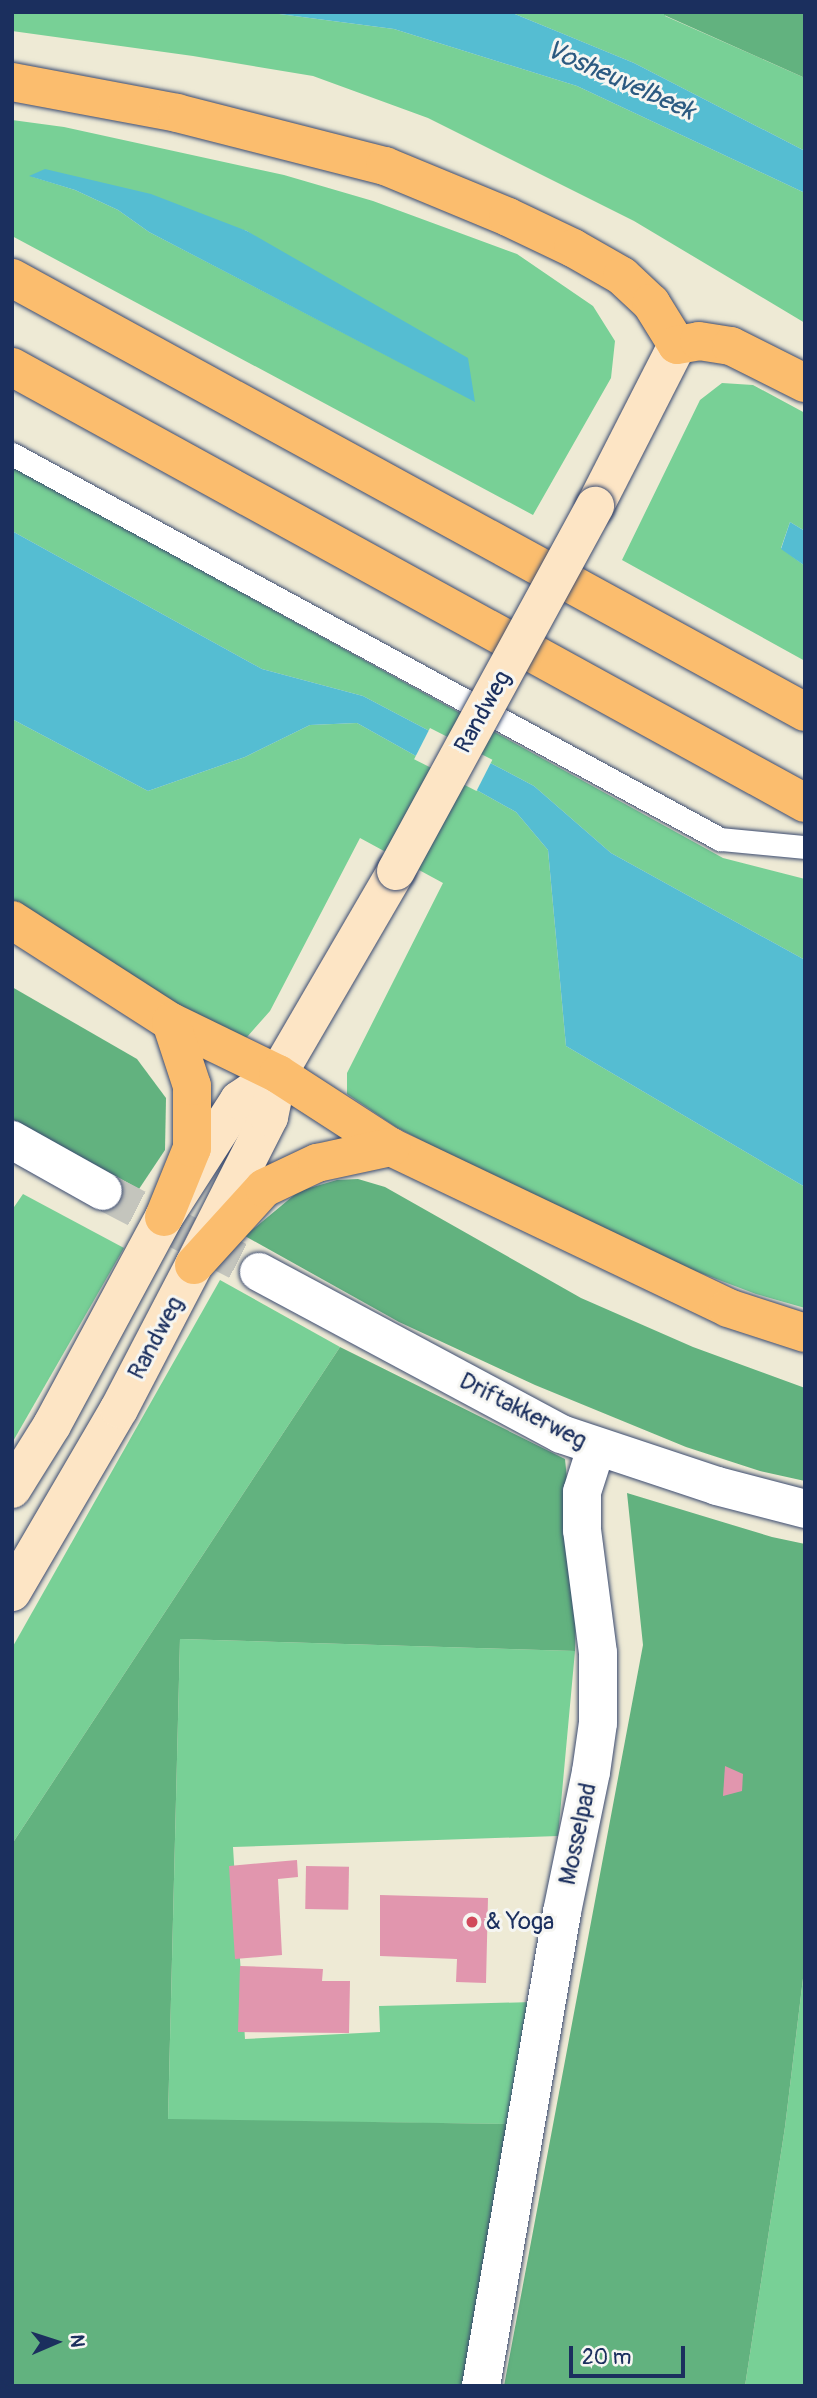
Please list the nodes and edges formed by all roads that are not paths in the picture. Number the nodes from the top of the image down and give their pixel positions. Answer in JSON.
{"nodes":[{"id":1,"x":12,"y":82,"type":"edge"},
{"id":2,"x":12,"y":278,"type":"edge"},
{"id":3,"x":677,"y":345,"type":"junction"},
{"id":4,"x":12,"y":366,"type":"edge"},
{"id":5,"x":805,"y":383,"type":"edge"},
{"id":6,"x":12,"y":454,"type":"edge"},
{"id":7,"x":805,"y":712,"type":"edge"},
{"id":8,"x":805,"y":803,"type":"edge"},
{"id":9,"x":805,"y":847,"type":"edge"},
{"id":10,"x":12,"y":920,"type":"edge"},
{"id":11,"x":171,"y":1022,"type":"junction"},
{"id":12,"x":278,"y":1074,"type":"junction"},
{"id":13,"x":12,"y":1140,"type":"edge"},
{"id":14,"x":391,"y":1147,"type":"junction"},
{"id":15,"x":103,"y":1191,"type":"tunnel mouth"},
{"id":16,"x":163,"y":1217,"type":"junction"},
{"id":17,"x":194,"y":1265,"type":"junction"},
{"id":18,"x":259,"y":1272,"type":"tunnel mouth"},
{"id":19,"x":805,"y":1333,"type":"edge"},
{"id":20,"x":596,"y":1448,"type":"junction"},
{"id":21,"x":12,"y":1489,"type":"edge"},
{"id":22,"x":805,"y":1509,"type":"edge"},
{"id":23,"x":12,"y":1592,"type":"edge"},
{"id":24,"x":481,"y":2386,"type":"edge"}],
"edges":[{"from":1,"to":3,"type":"highway"},
{"from":2,"to":7,"type":"highway"},
{"from":3,"to":5,"type":"highway"},
{"from":3,"to":12,"type":"main road","name":"Randweg","bridge":true},
{"from":4,"to":8,"type":"highway"},
{"from":6,"to":9,"type":"lane"},
{"from":10,"to":11,"type":"highway"},
{"from":11,"to":12,"type":"highway"},
{"from":11,"to":16,"type":"highway"},
{"from":12,"to":14,"type":"highway"},
{"from":12,"to":16,"type":"main road","name":"Randweg"},
{"from":12,"to":17,"type":"main road","name":"Randweg"},
{"from":13,"to":15,"type":"street"},
{"from":14,"to":17,"type":"highway"},
{"from":14,"to":19,"type":"highway"},
{"from":16,"to":21,"type":"main road","name":"Randweg"},
{"from":17,"to":23,"type":"main road","name":"Randweg"},
{"from":18,"to":20,"type":"street","name":"Driftakkerweg"},
{"from":20,"to":22,"type":"street","name":"Driftakkerweg"},
{"from":20,"to":24,"type":"street","name":"Mosselpad"}]}
